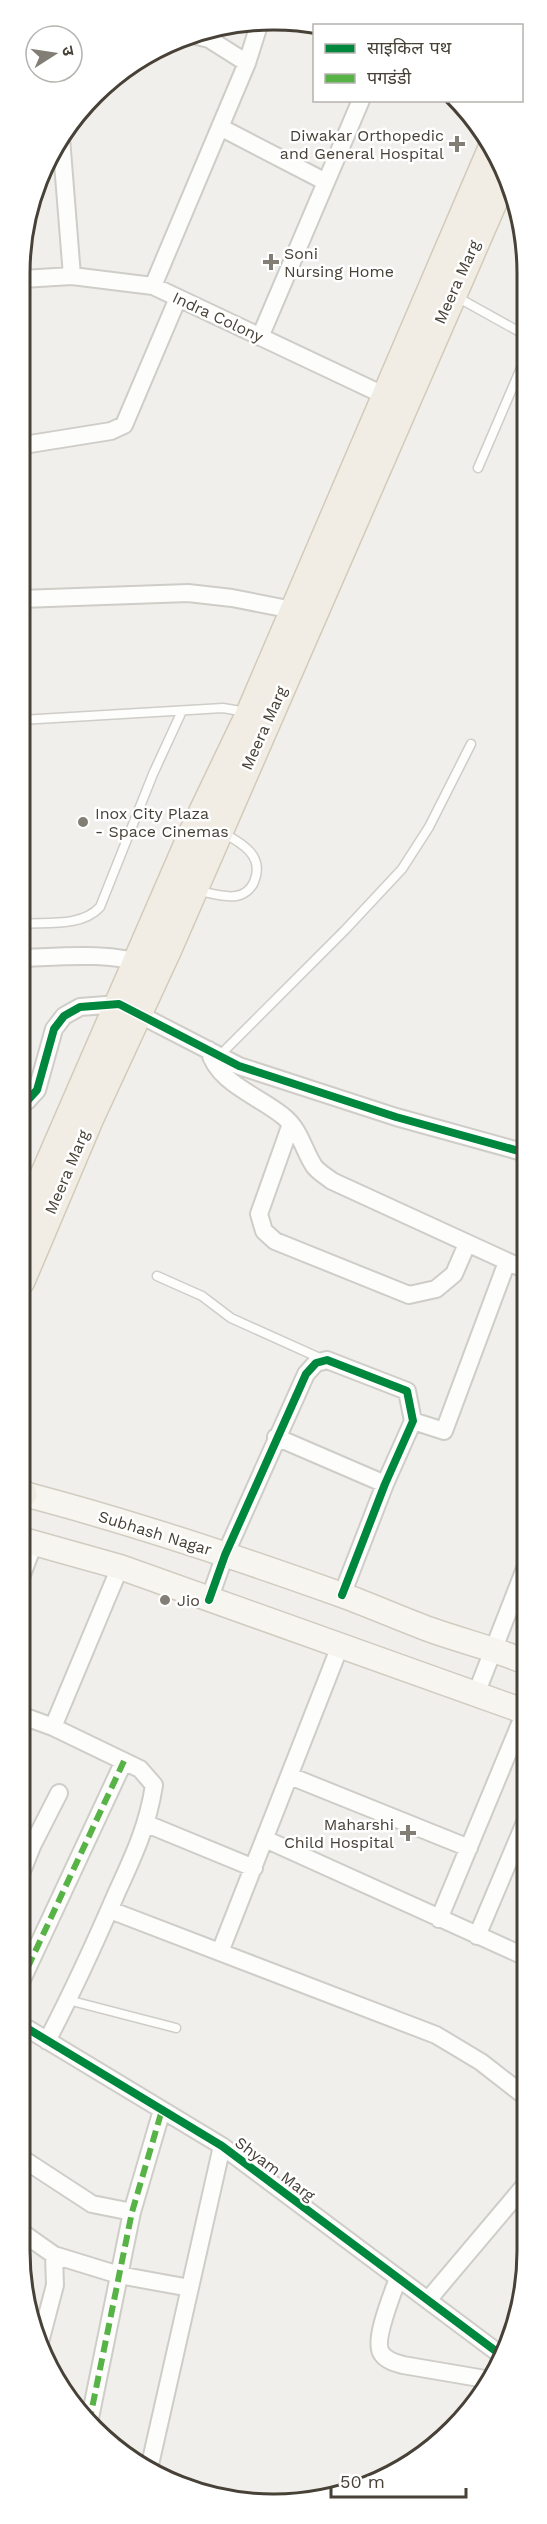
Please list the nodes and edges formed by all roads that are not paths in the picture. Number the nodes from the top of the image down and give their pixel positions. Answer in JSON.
{"nodes":[{"id":1,"x":257,"y":31,"type":"edge"},
{"id":2,"x":208,"y":39,"type":"edge"},
{"id":3,"x":247,"y":63,"type":"junction"},
{"id":4,"x":360,"y":102,"type":"edge"},
{"id":5,"x":220,"y":127,"type":"junction"},
{"id":6,"x":63,"y":152,"type":"edge"},
{"id":7,"x":488,"y":159,"type":"edge"},
{"id":8,"x":326,"y":182,"type":"junction"},
{"id":9,"x":500,"y":185,"type":"edge"},
{"id":10,"x":72,"y":276,"type":"junction"},
{"id":11,"x":30,"y":279,"type":"edge"},
{"id":12,"x":153,"y":286,"type":"junction"},
{"id":13,"x":452,"y":295,"type":"junction"},
{"id":14,"x":178,"y":298,"type":"junction"},
{"id":15,"x":517,"y":331,"type":"edge"},
{"id":16,"x":260,"y":337,"type":"junction"},
{"id":17,"x":517,"y":377,"type":"edge"},
{"id":18,"x":394,"y":400,"type":"junction"},
{"id":19,"x":30,"y":444,"type":"dead end"},
{"id":20,"x":478,"y":468,"type":"dead end"},
{"id":21,"x":30,"y":599,"type":"edge"},
{"id":22,"x":293,"y":610,"type":"junction"},
{"id":23,"x":182,"y":711,"type":"junction"},
{"id":24,"x":250,"y":713,"type":"junction"},
{"id":25,"x":30,"y":719,"type":"edge"},
{"id":26,"x":471,"y":744,"type":"dead end"},
{"id":27,"x":220,"y":831,"type":"junction"},
{"id":28,"x":194,"y":890,"type":"junction"},
{"id":29,"x":30,"y":923,"type":"edge"},
{"id":30,"x":30,"y":958,"type":"edge"},
{"id":31,"x":147,"y":966,"type":"junction"},
{"id":32,"x":129,"y":1009,"type":"junction"},
{"id":33,"x":214,"y":1053,"type":"junction"},
{"id":34,"x":30,"y":1098,"type":"edge"},
{"id":35,"x":291,"y":1124,"type":"junction"},
{"id":36,"x":517,"y":1150,"type":"edge"},
{"id":37,"x":30,"y":1210,"type":"edge"},
{"id":38,"x":467,"y":1244,"type":"junction"},
{"id":39,"x":30,"y":1260,"type":"edge"},
{"id":40,"x":507,"y":1262,"type":"junction"},
{"id":41,"x":517,"y":1266,"type":"edge"},
{"id":42,"x":157,"y":1276,"type":"dead end"},
{"id":43,"x":327,"y":1360,"type":"junction"},
{"id":44,"x":413,"y":1421,"type":"junction"},
{"id":45,"x":276,"y":1437,"type":"junction"},
{"id":46,"x":385,"y":1484,"type":"junction"},
{"id":47,"x":30,"y":1495,"type":"edge"},
{"id":48,"x":30,"y":1542,"type":"edge"},
{"id":49,"x":225,"y":1555,"type":"junction"},
{"id":50,"x":120,"y":1567,"type":"junction"},
{"id":51,"x":342,"y":1595,"type":"junction"},
{"id":52,"x":209,"y":1600,"type":"junction"},
{"id":53,"x":517,"y":1603,"type":"edge"},
{"id":54,"x":340,"y":1646,"type":"junction"},
{"id":55,"x":492,"y":1648,"type":"junction"},
{"id":56,"x":517,"y":1658,"type":"edge"},
{"id":57,"x":476,"y":1694,"type":"junction"},
{"id":58,"x":517,"y":1709,"type":"edge"},
{"id":59,"x":30,"y":1719,"type":"edge"},
{"id":60,"x":53,"y":1727,"type":"junction"},
{"id":61,"x":517,"y":1733,"type":"edge"},
{"id":62,"x":124,"y":1761,"type":"junction"},
{"id":63,"x":290,"y":1776,"type":"junction"},
{"id":64,"x":59,"y":1793,"type":"dead end"},
{"id":65,"x":147,"y":1824,"type":"junction"},
{"id":66,"x":30,"y":1836,"type":"edge"},
{"id":67,"x":265,"y":1839,"type":"junction"},
{"id":68,"x":517,"y":1841,"type":"edge"},
{"id":69,"x":469,"y":1848,"type":"junction"},
{"id":70,"x":254,"y":1868,"type":"junction"},
{"id":71,"x":110,"y":1910,"type":"junction"},
{"id":72,"x":439,"y":1919,"type":"junction"},
{"id":73,"x":477,"y":1936,"type":"junction"},
{"id":74,"x":220,"y":1952,"type":"junction"},
{"id":75,"x":517,"y":1954,"type":"edge"},
{"id":76,"x":30,"y":1963,"type":"edge"},
{"id":77,"x":68,"y":2001,"type":"junction"},
{"id":78,"x":176,"y":2028,"type":"dead end"},
{"id":79,"x":30,"y":2030,"type":"edge"},
{"id":80,"x":47,"y":2041,"type":"junction"},
{"id":81,"x":517,"y":2091,"type":"edge"},
{"id":82,"x":162,"y":2110,"type":"junction"},
{"id":83,"x":222,"y":2146,"type":"junction"},
{"id":84,"x":30,"y":2164,"type":"edge"},
{"id":85,"x":517,"y":2194,"type":"edge"},
{"id":86,"x":132,"y":2212,"type":"junction"},
{"id":87,"x":30,"y":2238,"type":"edge"},
{"id":88,"x":54,"y":2255,"type":"junction"},
{"id":89,"x":119,"y":2275,"type":"junction"},
{"id":90,"x":398,"y":2278,"type":"junction"},
{"id":91,"x":190,"y":2288,"type":"junction"},
{"id":92,"x":428,"y":2300,"type":"junction"},
{"id":93,"x":43,"y":2330,"type":"edge"},
{"id":94,"x":495,"y":2351,"type":"edge"},
{"id":95,"x":480,"y":2378,"type":"edge"},
{"id":96,"x":91,"y":2412,"type":"edge"},
{"id":97,"x":151,"y":2460,"type":"edge"}],
"edges":[{"from":1,"to":3,"type":"street"},
{"from":2,"to":3,"type":"street"},
{"from":3,"to":5,"type":"street"},
{"from":4,"to":8,"type":"street"},
{"from":5,"to":8,"type":"street"},
{"from":5,"to":12,"type":"street"},
{"from":6,"to":10,"type":"street"},
{"from":7,"to":18,"type":"main road","name":"Meera Marg"},
{"from":8,"to":16,"type":"street"},
{"from":9,"to":13,"type":"main road","name":"Meera Marg"},
{"from":10,"to":11,"type":"street","name":"Indra Colony"},
{"from":10,"to":12,"type":"street","name":"Indra Colony"},
{"from":12,"to":14,"type":"street","name":"Indra Colony"},
{"from":13,"to":15,"type":"lane"},
{"from":13,"to":18,"type":"main road","name":"Meera Marg"},
{"from":14,"to":16,"type":"street","name":"Indra Colony"},
{"from":14,"to":19,"type":"street"},
{"from":16,"to":18,"type":"street","name":"Indra Colony"},
{"from":17,"to":20,"type":"lane"},
{"from":18,"to":22,"type":"main road","name":"Meera Marg"},
{"from":18,"to":27,"type":"main road","name":"Meera Marg"},
{"from":21,"to":22,"type":"street"},
{"from":22,"to":24,"type":"main road","name":"Meera Marg"},
{"from":23,"to":24,"type":"lane"},
{"from":23,"to":25,"type":"lane"},
{"from":23,"to":29,"type":"lane"},
{"from":24,"to":31,"type":"main road","name":"Meera Marg"},
{"from":26,"to":33,"type":"lane"},
{"from":27,"to":28,"type":"main road","name":"Meera Marg"},
{"from":27,"to":28,"type":"lane"},
{"from":28,"to":31,"type":"main road","name":"Meera Marg"},
{"from":30,"to":31,"type":"street"},
{"from":31,"to":32,"type":"main road","name":"Meera Marg"},
{"from":32,"to":33,"type":"street"},
{"from":32,"to":34,"type":"street"},
{"from":32,"to":37,"type":"main road","name":"Meera Marg"},
{"from":32,"to":39,"type":"main road","name":"Meera Marg"},
{"from":33,"to":35,"type":"street"},
{"from":33,"to":36,"type":"street"},
{"from":35,"to":38,"type":"street"},
{"from":35,"to":38,"type":"street"},
{"from":38,"to":40,"type":"street"},
{"from":40,"to":41,"type":"street"},
{"from":40,"to":44,"type":"street"},
{"from":42,"to":43,"type":"lane"},
{"from":43,"to":44,"type":"street"},
{"from":43,"to":45,"type":"street"},
{"from":44,"to":46,"type":"street"},
{"from":45,"to":46,"type":"street"},
{"from":45,"to":49,"type":"street"},
{"from":46,"to":51,"type":"street"},
{"from":47,"to":49,"type":"street","name":"Subhash Nagar"},
{"from":48,"to":50,"type":"street"},
{"from":49,"to":51,"type":"street","name":"Subhash Nagar"},
{"from":49,"to":52,"type":"street"},
{"from":50,"to":52,"type":"street"},
{"from":50,"to":60,"type":"street"},
{"from":51,"to":55,"type":"street","name":"Subhash Nagar"},
{"from":52,"to":54,"type":"street"},
{"from":53,"to":55,"type":"street"},
{"from":54,"to":57,"type":"street"},
{"from":54,"to":63,"type":"street"},
{"from":55,"to":56,"type":"street","name":"Subhash Nagar"},
{"from":55,"to":57,"type":"street"},
{"from":57,"to":58,"type":"street"},
{"from":59,"to":60,"type":"street"},
{"from":60,"to":62,"type":"street"},
{"from":61,"to":69,"type":"street"},
{"from":62,"to":65,"type":"street"},
{"from":62,"to":76,"type":"street"},
{"from":63,"to":67,"type":"street"},
{"from":63,"to":69,"type":"street"},
{"from":64,"to":66,"type":"street"},
{"from":65,"to":70,"type":"street"},
{"from":65,"to":71,"type":"street"},
{"from":67,"to":70,"type":"street"},
{"from":67,"to":72,"type":"street"},
{"from":68,"to":73,"type":"street"},
{"from":69,"to":72,"type":"street"},
{"from":70,"to":74,"type":"street"},
{"from":71,"to":74,"type":"street"},
{"from":71,"to":77,"type":"street"},
{"from":72,"to":73,"type":"street"},
{"from":73,"to":75,"type":"street"},
{"from":74,"to":81,"type":"street"},
{"from":77,"to":78,"type":"lane"},
{"from":77,"to":80,"type":"street"},
{"from":79,"to":80,"type":"street","name":"Shyam Marg"},
{"from":80,"to":82,"type":"street","name":"Shyam Marg"},
{"from":82,"to":83,"type":"street","name":"Shyam Marg"},
{"from":82,"to":86,"type":"street"},
{"from":83,"to":90,"type":"street","name":"Shyam Marg"},
{"from":83,"to":91,"type":"street"},
{"from":84,"to":86,"type":"street"},
{"from":85,"to":92,"type":"street"},
{"from":86,"to":89,"type":"street"},
{"from":87,"to":88,"type":"street"},
{"from":88,"to":89,"type":"street"},
{"from":88,"to":93,"type":"street"},
{"from":89,"to":91,"type":"street"},
{"from":89,"to":96,"type":"street"},
{"from":90,"to":92,"type":"street","name":"Shyam Marg"},
{"from":90,"to":95,"type":"street"},
{"from":91,"to":97,"type":"street"},
{"from":92,"to":94,"type":"street","name":"Shyam Marg"}]}
